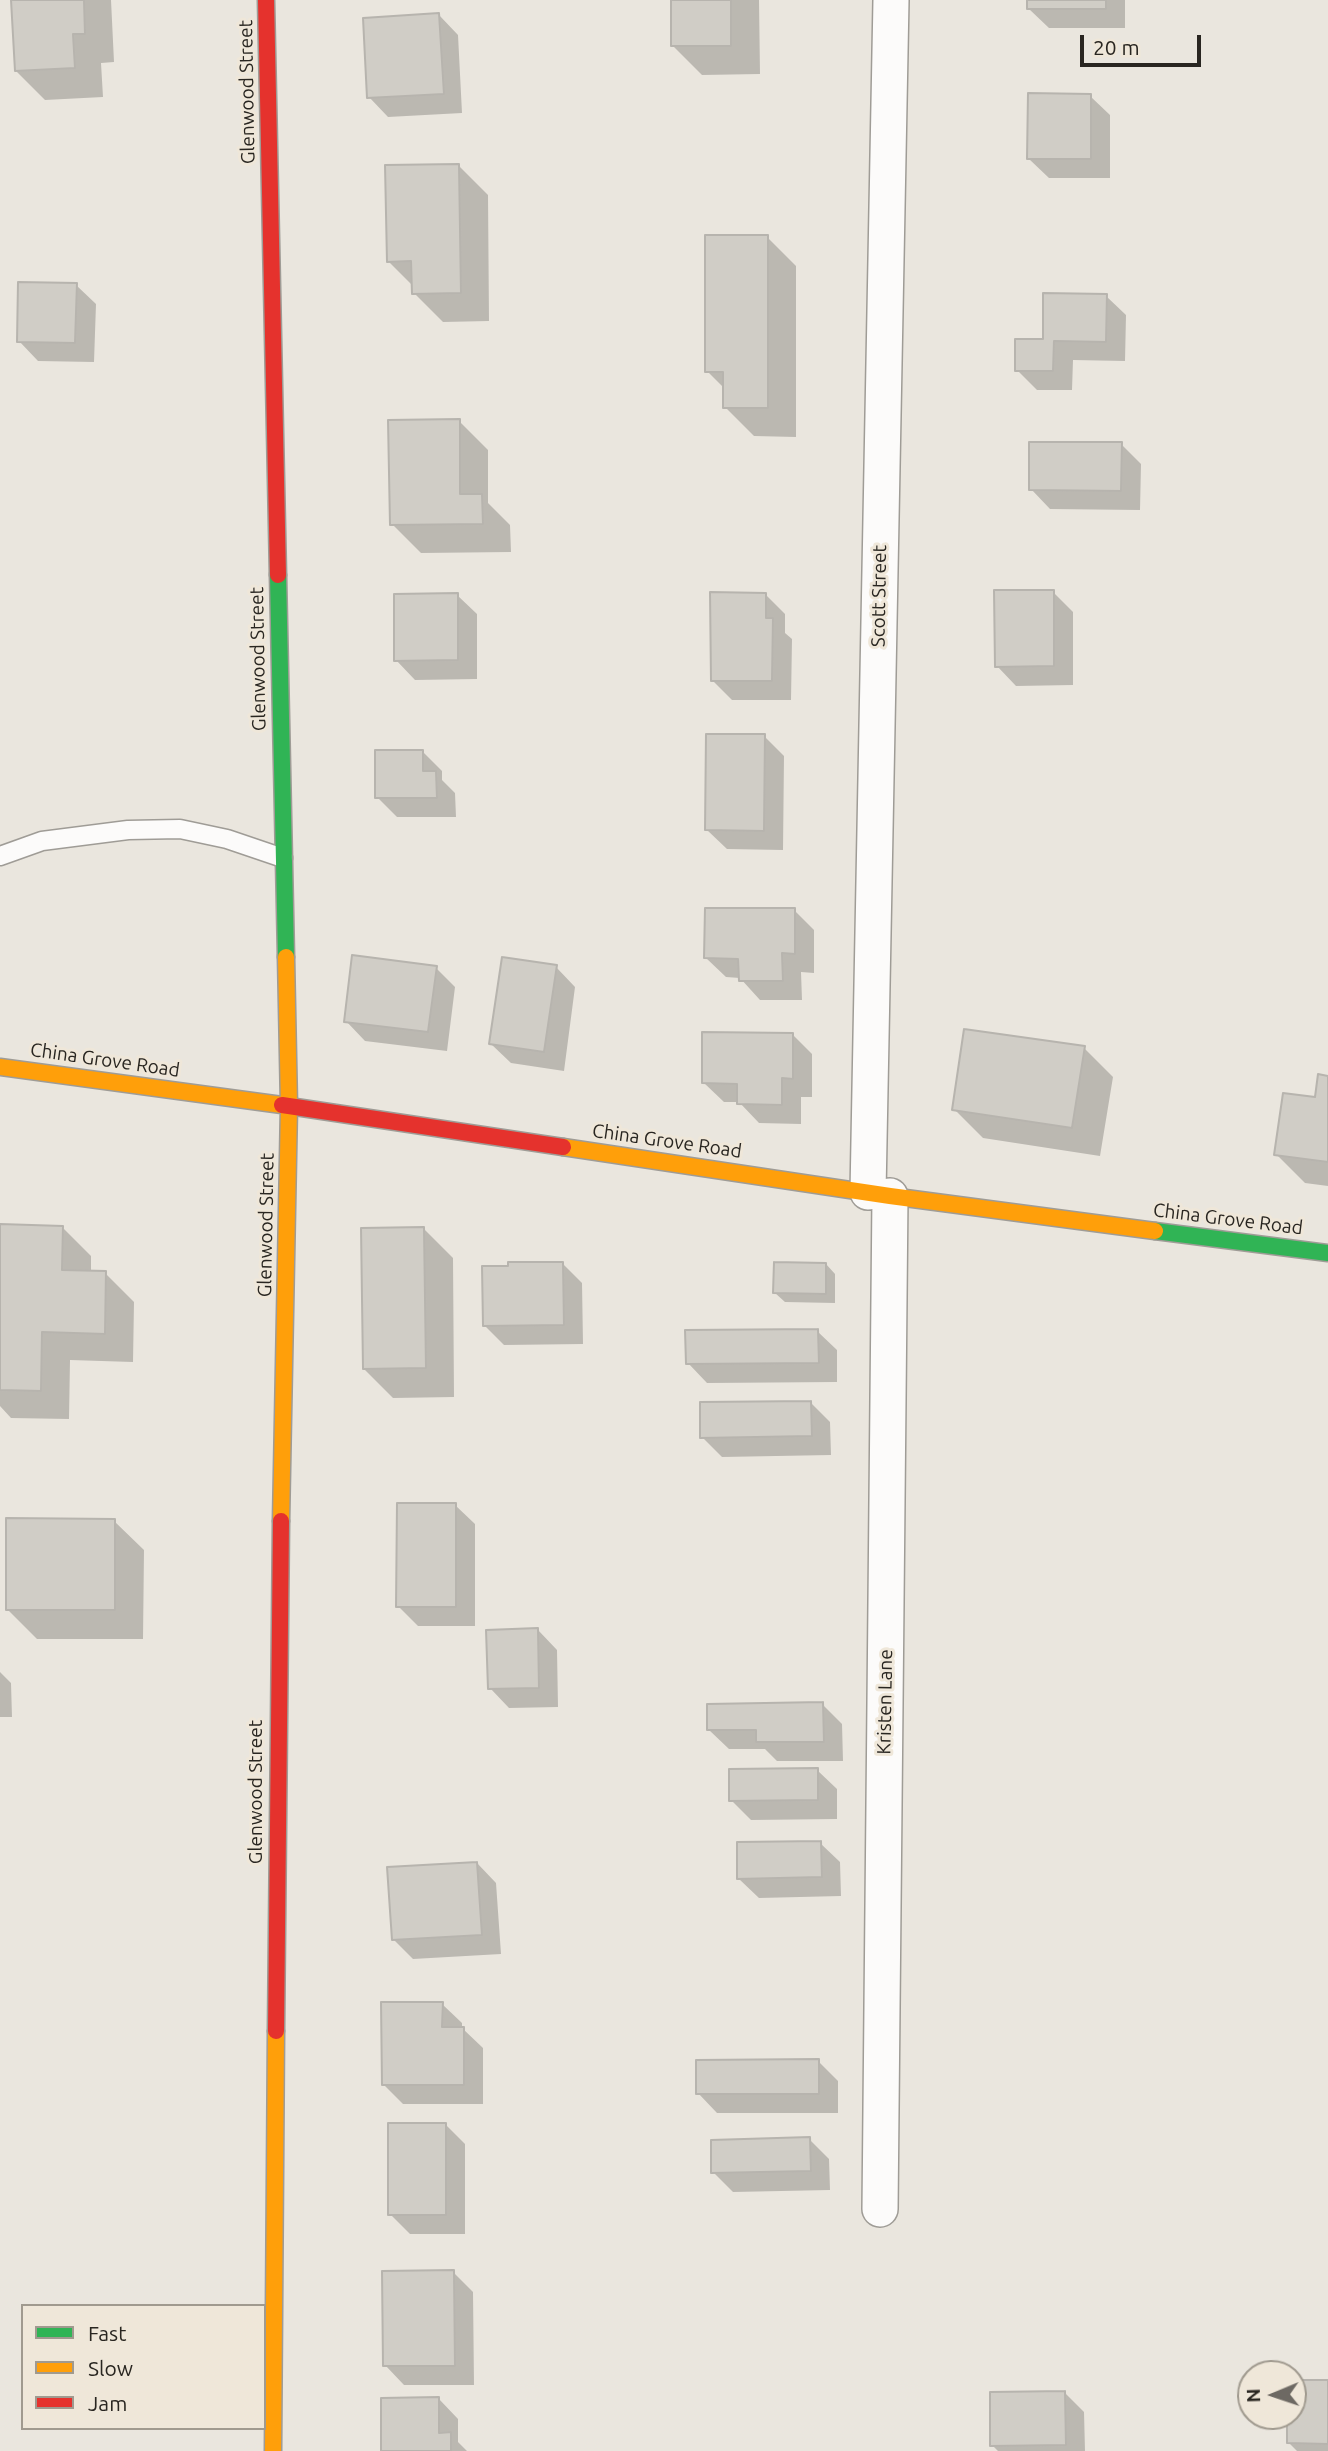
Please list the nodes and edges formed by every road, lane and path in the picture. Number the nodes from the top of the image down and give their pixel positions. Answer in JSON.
{"nodes":[{"id":1,"x":266,"y":0,"type":"edge"},
{"id":2,"x":891,"y":0,"type":"edge"},
{"id":3,"x":0,"y":856,"type":"edge"},
{"id":4,"x":284,"y":858,"type":"junction"},
{"id":5,"x":0,"y":1067,"type":"edge"},
{"id":6,"x":289,"y":1107,"type":"junction"},
{"id":7,"x":879,"y":1194,"type":"junction"},
{"id":8,"x":1328,"y":1253,"type":"edge"},
{"id":9,"x":880,"y":2209,"type":"dead end"},
{"id":10,"x":273,"y":2451,"type":"edge"}],
"edges":[{"from":1,"to":4,"type":"street","name":"Glenwood Street"},
{"from":2,"to":7,"type":"street","name":"Scott Street"},
{"from":3,"to":4,"type":"lane"},
{"from":4,"to":6,"type":"street","name":"Glenwood Street"},
{"from":5,"to":6,"type":"street","name":"China Grove Road"},
{"from":6,"to":7,"type":"street","name":"China Grove Road"},
{"from":6,"to":10,"type":"street","name":"Glenwood Street"},
{"from":7,"to":8,"type":"street","name":"China Grove Road"},
{"from":7,"to":9,"type":"street","name":"Kristen Lane"}]}
